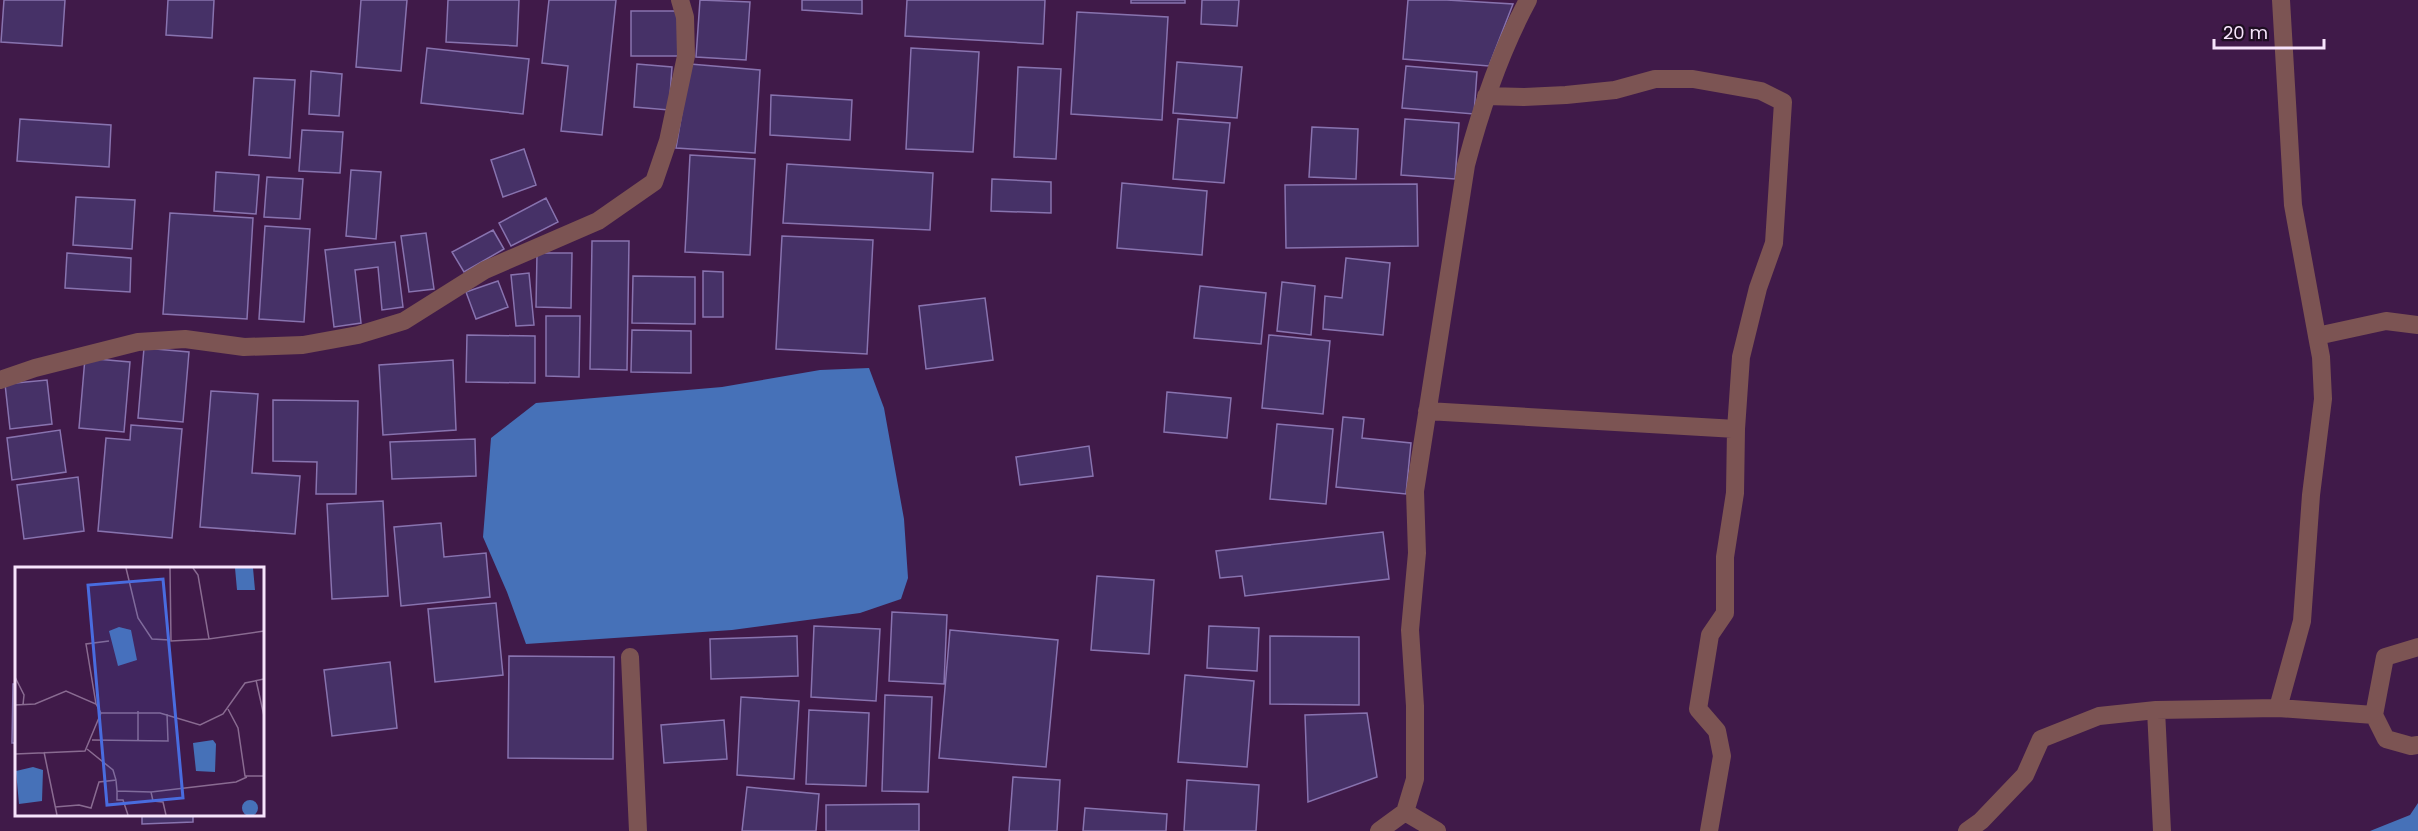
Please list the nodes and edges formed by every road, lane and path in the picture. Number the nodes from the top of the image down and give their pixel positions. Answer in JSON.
{"nodes":[{"id":1,"x":680,"y":0,"type":"edge"},
{"id":2,"x":1528,"y":0,"type":"edge"},
{"id":3,"x":2281,"y":0,"type":"edge"},
{"id":4,"x":1486,"y":96,"type":"junction"},
{"id":5,"x":2418,"y":325,"type":"edge"},
{"id":6,"x":2317,"y":336,"type":"junction"},
{"id":7,"x":0,"y":380,"type":"edge"},
{"id":8,"x":1427,"y":411,"type":"junction"},
{"id":9,"x":1736,"y":429,"type":"junction"},
{"id":10,"x":2418,"y":647,"type":"edge"},
{"id":11,"x":630,"y":657,"type":"dead end"},
{"id":12,"x":2278,"y":708,"type":"junction"},
{"id":13,"x":2156,"y":710,"type":"junction"},
{"id":14,"x":2374,"y":715,"type":"junction"},
{"id":15,"x":2418,"y":745,"type":"edge"},
{"id":16,"x":1405,"y":812,"type":"junction"},
{"id":17,"x":638,"y":831,"type":"edge"},
{"id":18,"x":1379,"y":831,"type":"edge"},
{"id":19,"x":1437,"y":831,"type":"edge"},
{"id":20,"x":1709,"y":831,"type":"edge"},
{"id":21,"x":1967,"y":831,"type":"edge"},
{"id":22,"x":2162,"y":831,"type":"edge"}],
"edges":[{"from":1,"to":7,"type":"street"},
{"from":2,"to":4,"type":"street"},
{"from":3,"to":6,"type":"street"},
{"from":4,"to":8,"type":"street"},
{"from":4,"to":9,"type":"street"},
{"from":5,"to":6,"type":"street"},
{"from":6,"to":12,"type":"street"},
{"from":8,"to":9,"type":"street"},
{"from":8,"to":16,"type":"street"},
{"from":9,"to":20,"type":"street"},
{"from":10,"to":14,"type":"street"},
{"from":11,"to":17,"type":"street"},
{"from":12,"to":13,"type":"street"},
{"from":12,"to":14,"type":"street"},
{"from":13,"to":21,"type":"street"},
{"from":13,"to":22,"type":"street"},
{"from":14,"to":15,"type":"street"},
{"from":16,"to":18,"type":"street"},
{"from":16,"to":19,"type":"street"}]}
